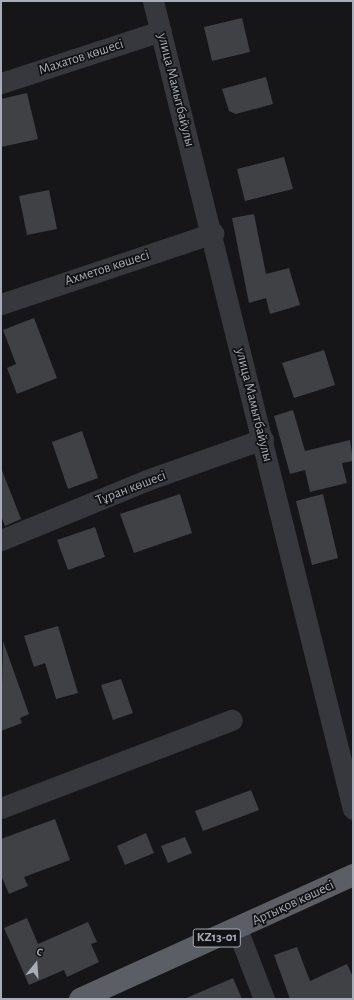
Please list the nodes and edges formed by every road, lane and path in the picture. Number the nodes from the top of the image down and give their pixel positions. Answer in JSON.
{"nodes":[{"id":1,"x":153,"y":1,"type":"edge"},
{"id":2,"x":161,"y":31,"type":"junction"},
{"id":3,"x":1,"y":83,"type":"edge"},
{"id":4,"x":213,"y":233,"type":"junction"},
{"id":5,"x":1,"y":304,"type":"edge"},
{"id":6,"x":263,"y":439,"type":"junction"},
{"id":7,"x":1,"y":540,"type":"edge"},
{"id":8,"x":232,"y":720,"type":"dead end"},
{"id":9,"x":1,"y":808,"type":"edge"},
{"id":10,"x":353,"y":809,"type":"edge"},
{"id":11,"x":353,"y":875,"type":"edge"},
{"id":12,"x":237,"y":929,"type":"junction"},
{"id":13,"x":80,"y":999,"type":"edge"},
{"id":14,"x":264,"y":999,"type":"edge"}],
"edges":[{"from":1,"to":2,"type":"street","name":"улица Мамытбайулы"},
{"from":2,"to":3,"type":"street","name":"Махатов көшесі"},
{"from":2,"to":4,"type":"street","name":"улица Мамытбайулы"},
{"from":4,"to":5,"type":"street","name":"Ахметов көшесі"},
{"from":4,"to":6,"type":"street","name":"улица Мамытбайулы"},
{"from":6,"to":7,"type":"street","name":"Тұран көшесі"},
{"from":6,"to":10,"type":"street","name":"улица Мамытбайулы"},
{"from":8,"to":9,"type":"street"},
{"from":11,"to":12,"type":"highway","name":"Артықов көшесі","number":"KZ13-01"},
{"from":12,"to":13,"type":"highway","name":"Артықов көшесі","number":"KZ13-01"},
{"from":12,"to":14,"type":"street"}]}
